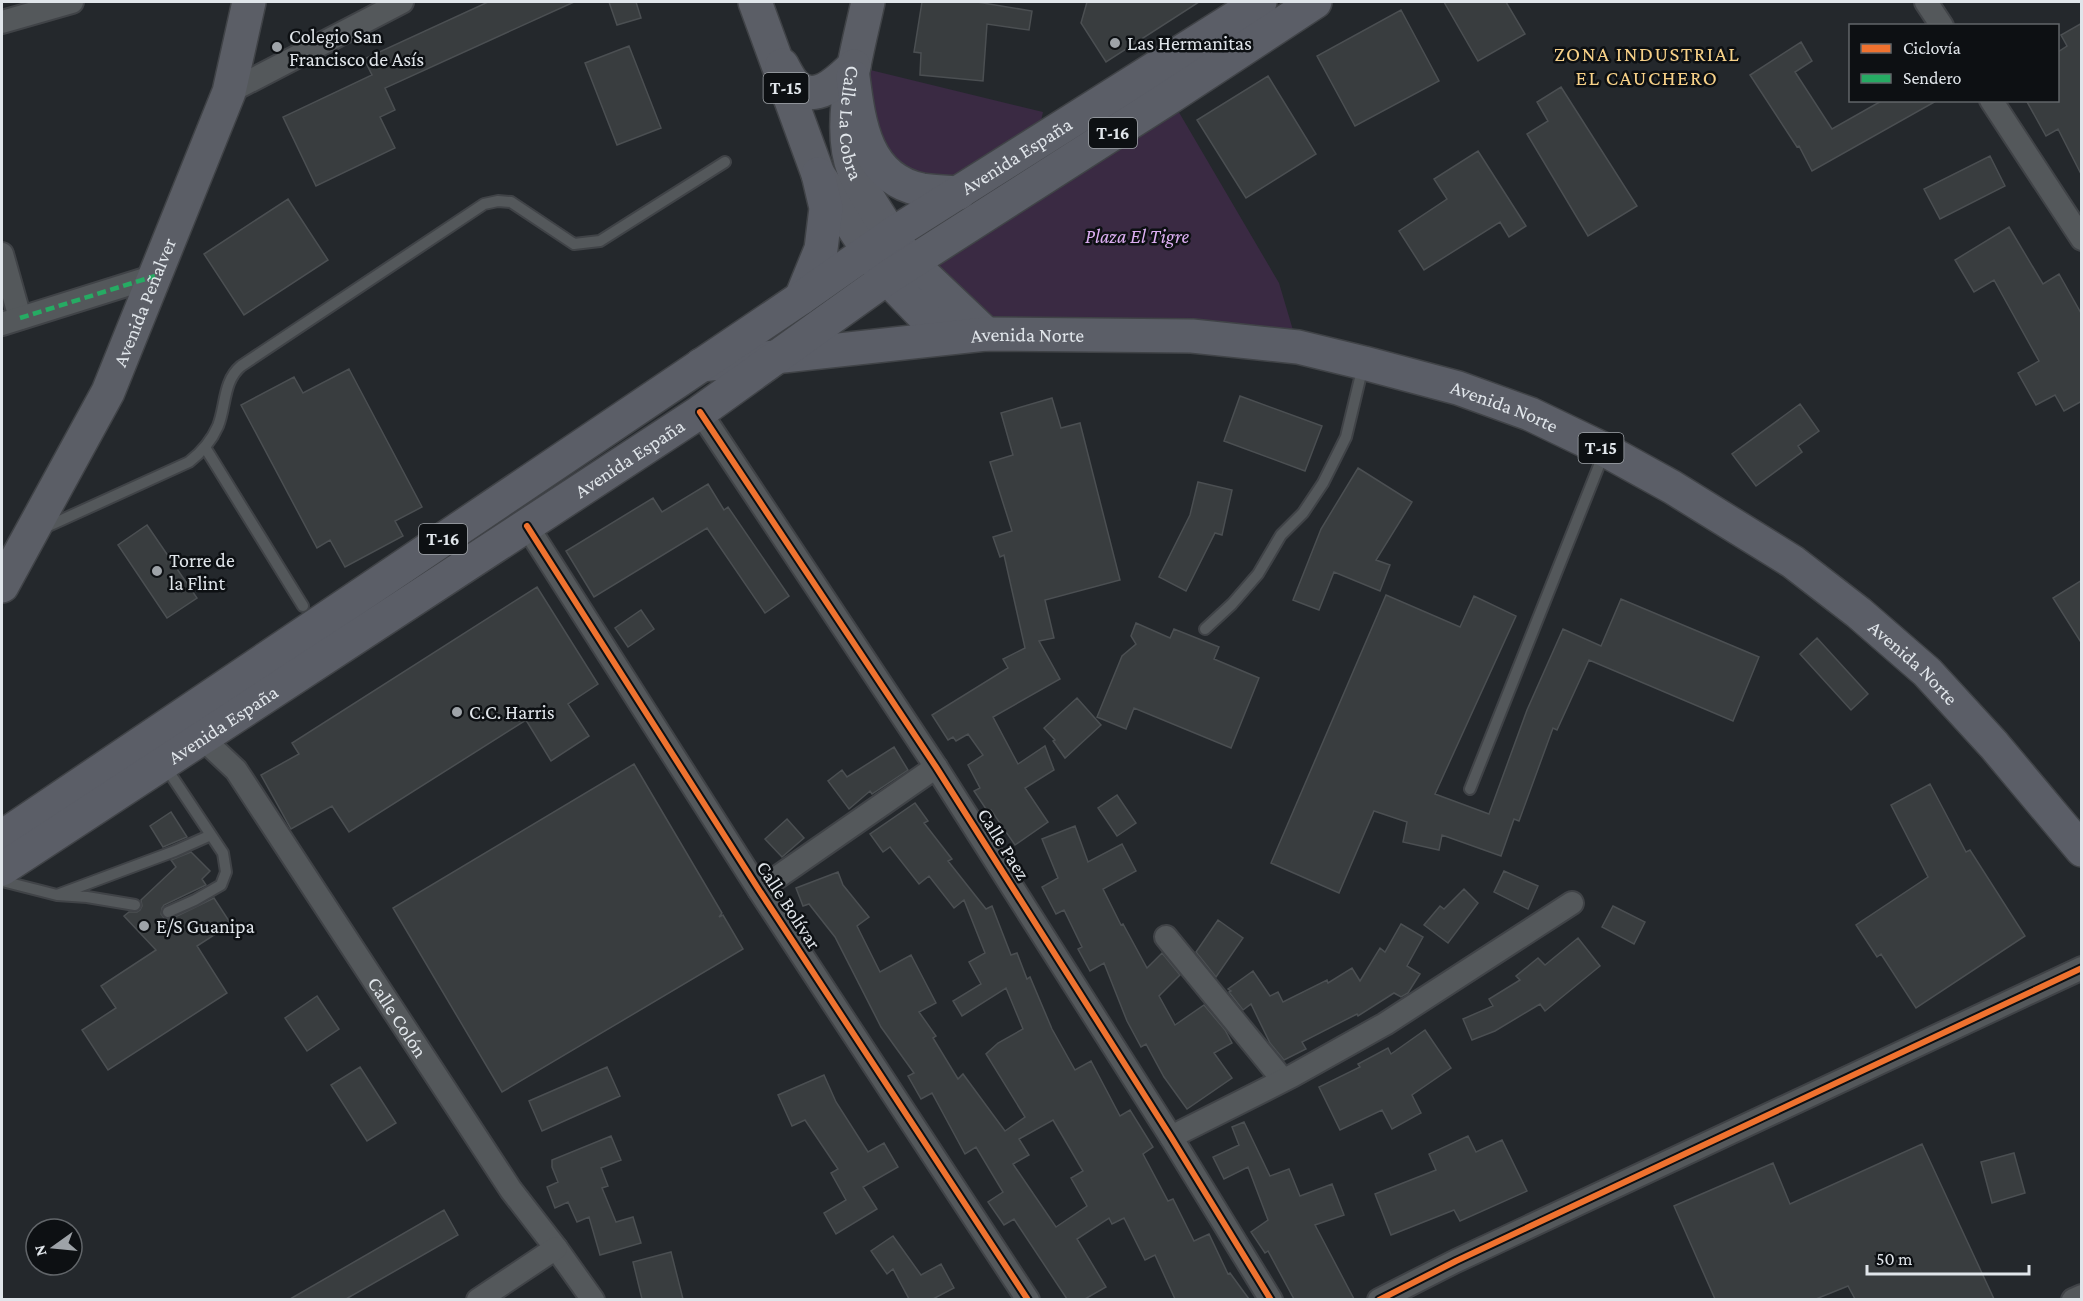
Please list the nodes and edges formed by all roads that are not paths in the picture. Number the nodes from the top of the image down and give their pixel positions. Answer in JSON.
{"nodes":[{"id":1,"x":72,"y":2,"type":"edge"},
{"id":2,"x":249,"y":2,"type":"edge"},
{"id":3,"x":402,"y":2,"type":"edge"},
{"id":4,"x":755,"y":2,"type":"edge"},
{"id":5,"x":868,"y":2,"type":"edge"},
{"id":6,"x":1260,"y":2,"type":"edge"},
{"id":7,"x":1315,"y":2,"type":"edge"},
{"id":8,"x":1926,"y":2,"type":"edge"},
{"id":9,"x":2,"y":22,"type":"edge"},
{"id":10,"x":1941,"y":24,"type":"edge"},
{"id":11,"x":772,"y":48,"type":"junction"},
{"id":12,"x":854,"y":72,"type":"junction"},
{"id":13,"x":229,"y":92,"type":"junction"},
{"id":14,"x":1992,"y":102,"type":"edge"},
{"id":15,"x":725,"y":162,"type":"dead end"},
{"id":16,"x":818,"y":174,"type":"junction"},
{"id":17,"x":959,"y":193,"type":"junction"},
{"id":18,"x":2082,"y":239,"type":"edge"},
{"id":19,"x":880,"y":243,"type":"junction"},
{"id":20,"x":2,"y":254,"type":"edge"},
{"id":21,"x":898,"y":270,"type":"junction"},
{"id":22,"x":155,"y":276,"type":"junction"},
{"id":23,"x":801,"y":298,"type":"junction"},
{"id":24,"x":11,"y":321,"type":"edge"},
{"id":25,"x":986,"y":334,"type":"junction"},
{"id":26,"x":945,"y":339,"type":"junction"},
{"id":27,"x":777,"y":358,"type":"junction"},
{"id":28,"x":1364,"y":363,"type":"junction"},
{"id":29,"x":701,"y":365,"type":"junction"},
{"id":30,"x":700,"y":412,"type":"junction"},
{"id":31,"x":206,"y":449,"type":"junction"},
{"id":32,"x":1605,"y":450,"type":"junction"},
{"id":33,"x":527,"y":526,"type":"junction"},
{"id":34,"x":30,"y":535,"type":"junction"},
{"id":35,"x":2,"y":586,"type":"edge"},
{"id":36,"x":303,"y":606,"type":"dead end"},
{"id":37,"x":1205,"y":629,"type":"dead end"},
{"id":38,"x":202,"y":738,"type":"junction"},
{"id":39,"x":163,"y":763,"type":"junction"},
{"id":40,"x":936,"y":767,"type":"junction"},
{"id":41,"x":1470,"y":789,"type":"dead end"},
{"id":42,"x":211,"y":835,"type":"junction"},
{"id":43,"x":2,"y":837,"type":"edge"},
{"id":44,"x":2082,"y":850,"type":"edge"},
{"id":45,"x":2,"y":869,"type":"edge"},
{"id":46,"x":2,"y":881,"type":"edge"},
{"id":47,"x":759,"y":890,"type":"junction"},
{"id":48,"x":57,"y":895,"type":"junction"},
{"id":49,"x":1572,"y":903,"type":"dead end"},
{"id":50,"x":135,"y":905,"type":"dead end"},
{"id":51,"x":168,"y":912,"type":"dead end"},
{"id":52,"x":1166,"y":937,"type":"dead end"},
{"id":53,"x":2082,"y":968,"type":"edge"},
{"id":54,"x":1283,"y":1080,"type":"junction"},
{"id":55,"x":1171,"y":1137,"type":"junction"},
{"id":56,"x":556,"y":1248,"type":"junction"},
{"id":57,"x":2082,"y":1296,"type":"edge"},
{"id":58,"x":478,"y":1299,"type":"edge"},
{"id":59,"x":592,"y":1299,"type":"edge"},
{"id":60,"x":1028,"y":1299,"type":"edge"},
{"id":61,"x":1271,"y":1299,"type":"edge"},
{"id":62,"x":1379,"y":1299,"type":"edge"},
{"id":63,"x":2073,"y":1299,"type":"edge"}],
"edges":[{"from":1,"to":9,"type":"street"},
{"from":2,"to":13,"type":"main road","name":"Avenida Peñalver"},
{"from":3,"to":13,"type":"street"},
{"from":4,"to":11,"type":"main road","number":"T-15"},
{"from":5,"to":12,"type":"main road","name":"Calle La Cobra","number":"T-15"},
{"from":6,"to":17,"type":"highway","name":"Avenida España","number":"T-16"},
{"from":7,"to":21,"type":"highway","name":"Avenida España","number":"T-16"},
{"from":8,"to":10,"type":"street"},
{"from":11,"to":12,"type":"main road","number":"T-15"},
{"from":11,"to":16,"type":"main road","number":"T-15"},
{"from":12,"to":17,"type":"highway","number":"T-15"},
{"from":12,"to":19,"type":"main road","name":"Calle La Cobra","number":"T-15"},
{"from":13,"to":22,"type":"main road","name":"Avenida Peñalver"},
{"from":14,"to":18,"type":"street"},
{"from":15,"to":31,"type":"lane"},
{"from":16,"to":19,"type":"main road","number":"T-15"},
{"from":16,"to":23,"type":"highway"},
{"from":17,"to":19,"type":"highway","name":"Avenida España","number":"T-16"},
{"from":19,"to":21,"type":"highway","number":"T-15"},
{"from":19,"to":23,"type":"highway","name":"Avenida España","number":"T-16"},
{"from":20,"to":24,"type":"street"},
{"from":21,"to":25,"type":"highway","number":"T-15"},
{"from":21,"to":26,"type":"highway","number":"T-15"},
{"from":21,"to":27,"type":"highway","name":"Avenida España","number":"T-16"},
{"from":22,"to":24,"type":"street"},
{"from":22,"to":34,"type":"main road","name":"Avenida Peñalver"},
{"from":23,"to":29,"type":"highway","name":"Avenida España","number":"T-16"},
{"from":25,"to":26,"type":"highway","name":"Avenida Norte","number":"T-15"},
{"from":25,"to":28,"type":"highway","name":"Avenida Norte","number":"T-15"},
{"from":26,"to":27,"type":"highway","name":"Avenida Norte","number":"T-15"},
{"from":27,"to":29,"type":"highway","number":"T-16"},
{"from":27,"to":30,"type":"highway","name":"Avenida España","number":"T-16"},
{"from":28,"to":32,"type":"highway","name":"Avenida Norte","number":"T-15"},
{"from":28,"to":37,"type":"lane"},
{"from":29,"to":43,"type":"highway","name":"Avenida España","number":"T-16"},
{"from":30,"to":33,"type":"highway","name":"Avenida España","number":"T-16"},
{"from":30,"to":40,"type":"street","name":"Calle Paez"},
{"from":31,"to":34,"type":"lane"},
{"from":31,"to":36,"type":"lane"},
{"from":32,"to":41,"type":"lane"},
{"from":32,"to":44,"type":"highway","name":"Avenida Norte","number":"T-15"},
{"from":33,"to":38,"type":"highway","name":"Avenida España","number":"T-16"},
{"from":33,"to":47,"type":"street","name":"Calle Bolívar"},
{"from":34,"to":35,"type":"main road","name":"Avenida Peñalver"},
{"from":38,"to":39,"type":"highway","name":"Avenida España","number":"T-16"},
{"from":38,"to":56,"type":"street","name":"Calle Colón"},
{"from":39,"to":42,"type":"lane"},
{"from":39,"to":45,"type":"highway","name":"Avenida España","number":"T-16"},
{"from":40,"to":47,"type":"street"},
{"from":40,"to":55,"type":"street","name":"Calle Paez"},
{"from":42,"to":48,"type":"lane"},
{"from":42,"to":51,"type":"lane"},
{"from":46,"to":48,"type":"lane"},
{"from":47,"to":60,"type":"street","name":"Calle Bolívar"},
{"from":48,"to":50,"type":"lane"},
{"from":49,"to":54,"type":"street"},
{"from":52,"to":54,"type":"street"},
{"from":53,"to":62,"type":"street"},
{"from":54,"to":55,"type":"street"},
{"from":55,"to":61,"type":"street","name":"Calle Paez"},
{"from":56,"to":58,"type":"street"},
{"from":56,"to":59,"type":"street","name":"Calle Colón"},
{"from":57,"to":63,"type":"street"}]}
